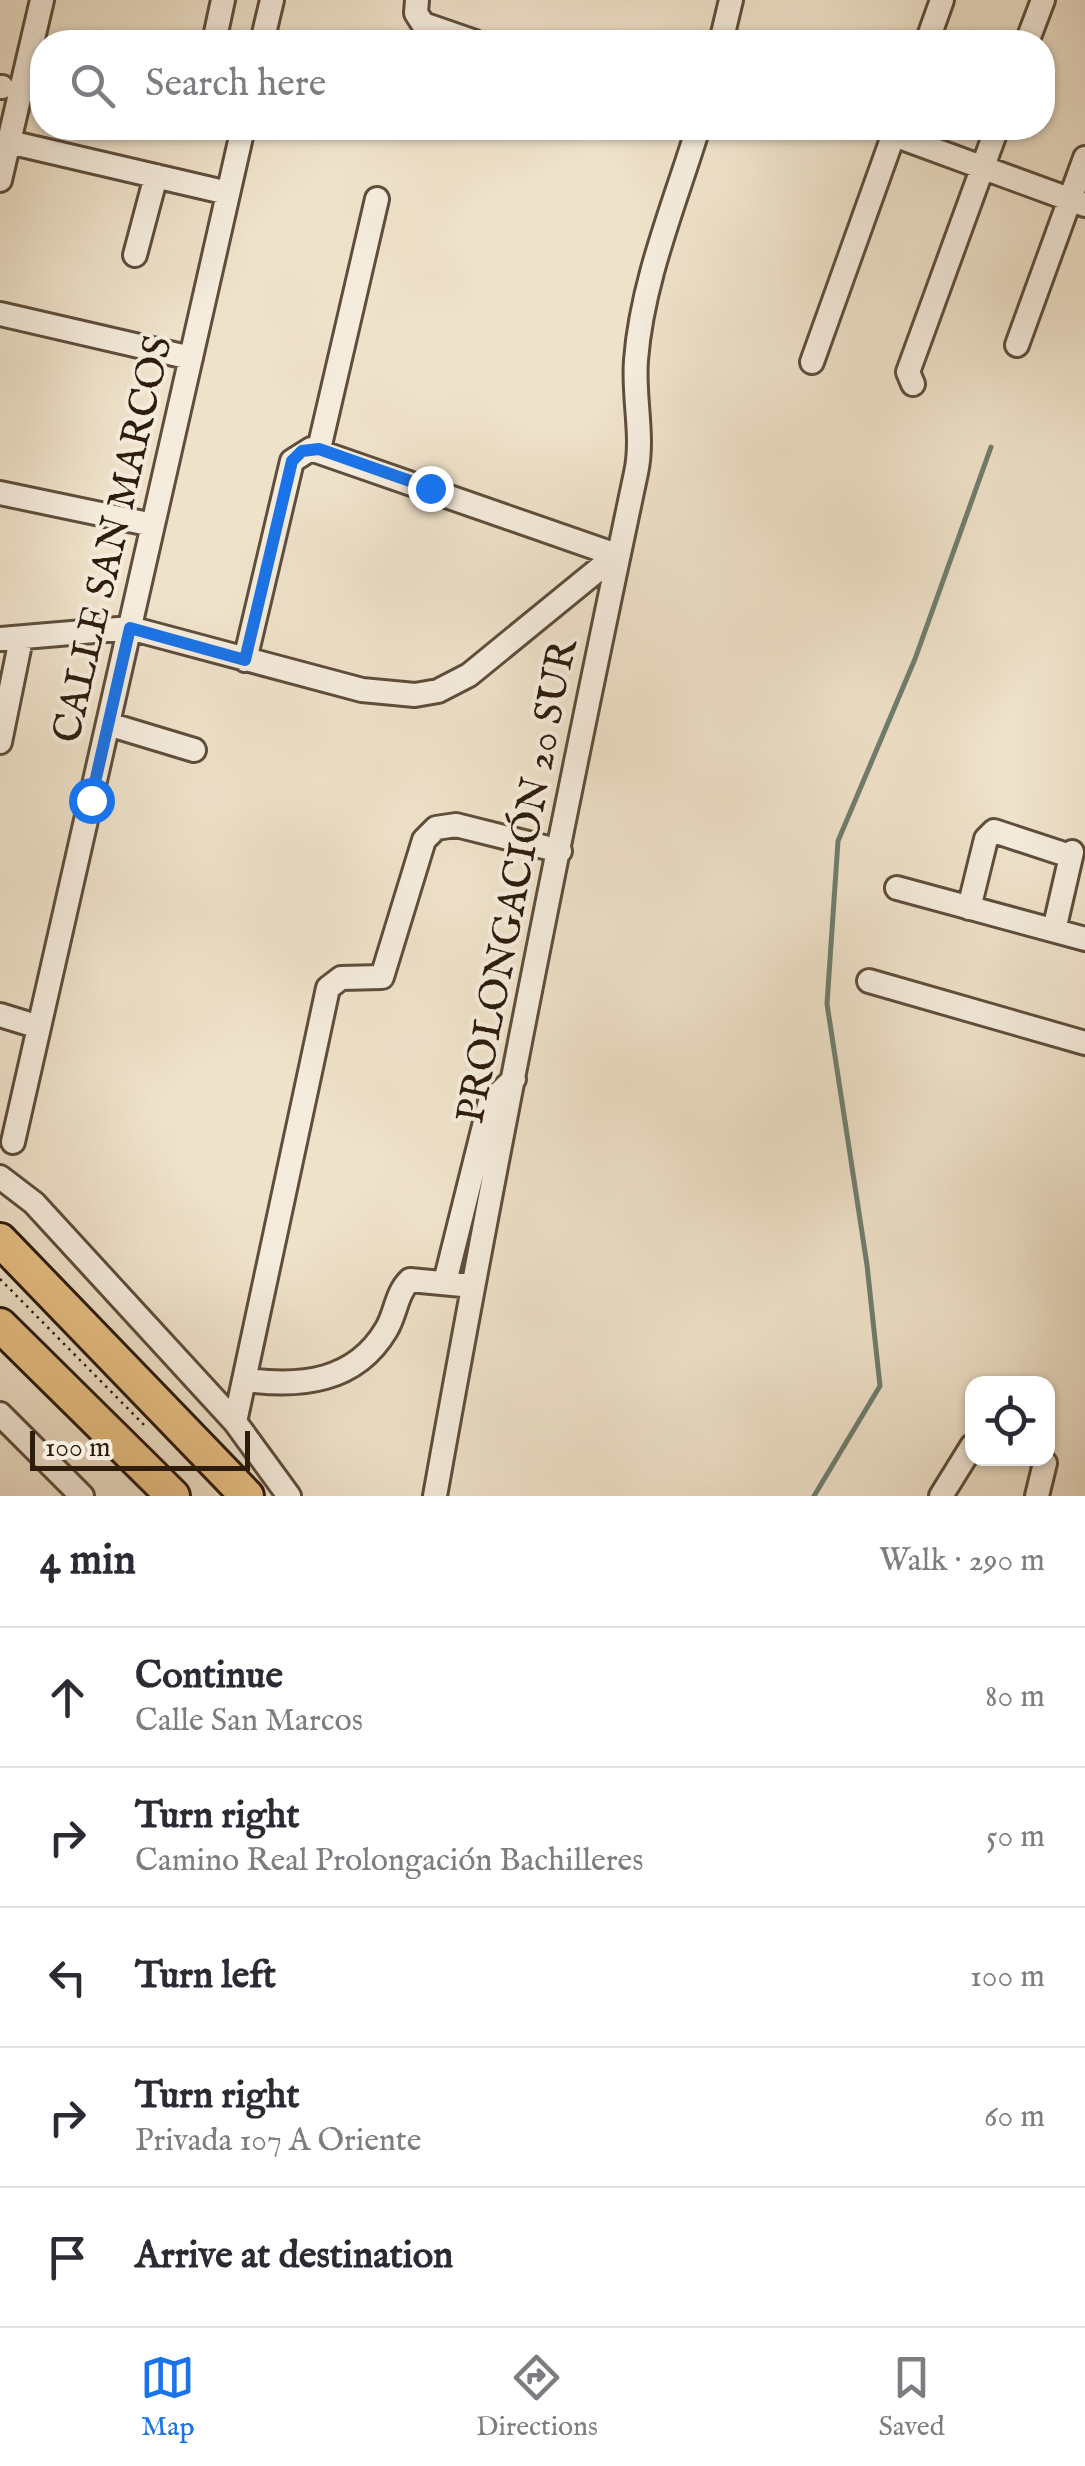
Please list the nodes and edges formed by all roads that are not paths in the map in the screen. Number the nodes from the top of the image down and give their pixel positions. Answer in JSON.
{"nodes":[{"id":1,"x":42,"y":0,"type":"edge"},
{"id":2,"x":223,"y":0,"type":"edge"},
{"id":3,"x":272,"y":0,"type":"edge"},
{"id":4,"x":417,"y":0,"type":"edge"},
{"id":5,"x":732,"y":0,"type":"edge"},
{"id":6,"x":942,"y":0,"type":"edge"},
{"id":7,"x":1043,"y":0,"type":"edge"},
{"id":8,"x":35,"y":30,"type":"edge"},
{"id":9,"x":217,"y":30,"type":"edge"},
{"id":10,"x":265,"y":30,"type":"edge"},
{"id":11,"x":440,"y":30,"type":"edge"},
{"id":12,"x":724,"y":30,"type":"edge"},
{"id":13,"x":931,"y":30,"type":"edge"},
{"id":14,"x":1032,"y":30,"type":"edge"},
{"id":15,"x":30,"y":52,"type":"edge"},
{"id":16,"x":240,"y":140,"type":"edge"},
{"id":17,"x":694,"y":140,"type":"edge"},
{"id":18,"x":892,"y":140,"type":"edge"},
{"id":19,"x":917,"y":140,"type":"edge"},
{"id":20,"x":992,"y":140,"type":"edge"},
{"id":21,"x":9,"y":142,"type":"junction"},
{"id":22,"x":1085,"y":158,"type":"edge"},
{"id":23,"x":982,"y":167,"type":"junction"},
{"id":24,"x":156,"y":176,"type":"junction"},
{"id":25,"x":0,"y":180,"type":"edge"},
{"id":26,"x":228,"y":194,"type":"junction"},
{"id":27,"x":377,"y":199,"type":"dead end"},
{"id":28,"x":1078,"y":202,"type":"edge"},
{"id":29,"x":134,"y":255,"type":"dead end"},
{"id":30,"x":0,"y":314,"type":"edge"},
{"id":31,"x":1017,"y":345,"type":"dead end"},
{"id":32,"x":191,"y":358,"type":"junction"},
{"id":33,"x":812,"y":362,"type":"dead end"},
{"id":34,"x":912,"y":384,"type":"dead end"},
{"id":35,"x":319,"y":449,"type":"junction"},
{"id":36,"x":0,"y":493,"type":"edge"},
{"id":37,"x":153,"y":525,"type":"junction"},
{"id":38,"x":616,"y":554,"type":"junction"},
{"id":39,"x":130,"y":628,"type":"junction"},
{"id":40,"x":11,"y":639,"type":"edge"},
{"id":41,"x":245,"y":660,"type":"junction"},
{"id":42,"x":108,"y":724,"type":"junction"},
{"id":43,"x":0,"y":742,"type":"edge"},
{"id":44,"x":194,"y":750,"type":"dead end"},
{"id":45,"x":560,"y":852,"type":"junction"},
{"id":46,"x":897,"y":888,"type":"dead end"},
{"id":47,"x":969,"y":908,"type":"junction"},
{"id":48,"x":1054,"y":930,"type":"junction"},
{"id":49,"x":1085,"y":938,"type":"edge"},
{"id":50,"x":869,"y":981,"type":"dead end"},
{"id":51,"x":0,"y":1016,"type":"edge"},
{"id":52,"x":39,"y":1027,"type":"junction"},
{"id":53,"x":1085,"y":1043,"type":"edge"},
{"id":54,"x":514,"y":1079,"type":"junction"},
{"id":55,"x":13,"y":1142,"type":"dead end"},
{"id":56,"x":0,"y":1177,"type":"edge"},
{"id":57,"x":0,"y":1240,"type":"edge"},
{"id":58,"x":445,"y":1282,"type":"junction"},
{"id":59,"x":472,"y":1286,"type":"junction"},
{"id":60,"x":0,"y":1326,"type":"edge"},
{"id":61,"x":247,"y":1380,"type":"junction"},
{"id":62,"x":0,"y":1414,"type":"edge"},
{"id":63,"x":235,"y":1422,"type":"junction"},
{"id":64,"x":965,"y":1457,"type":"edge"},
{"id":65,"x":1044,"y":1466,"type":"edge"},
{"id":66,"x":82,"y":1496,"type":"edge"},
{"id":67,"x":174,"y":1496,"type":"edge"},
{"id":68,"x":247,"y":1496,"type":"edge"},
{"id":69,"x":290,"y":1496,"type":"edge"},
{"id":70,"x":435,"y":1496,"type":"edge"},
{"id":71,"x":941,"y":1496,"type":"edge"},
{"id":72,"x":1037,"y":1496,"type":"edge"}],
"edges":[{"from":1,"to":8,"type":"street"},
{"from":2,"to":9,"type":"street"},
{"from":3,"to":10,"type":"street"},
{"from":4,"to":11,"type":"street"},
{"from":5,"to":12,"type":"street"},
{"from":6,"to":13,"type":"street"},
{"from":7,"to":14,"type":"street"},
{"from":15,"to":21,"type":"street"},
{"from":16,"to":26,"type":"street","name":"CALLE SAN MARCOS"},
{"from":17,"to":38,"type":"street","name":"PROLONGACIÓN 20 SUR"},
{"from":18,"to":33,"type":"street"},
{"from":19,"to":23,"type":"street"},
{"from":20,"to":23,"type":"street"},
{"from":21,"to":24,"type":"street"},
{"from":21,"to":25,"type":"street"},
{"from":22,"to":28,"type":"street"},
{"from":23,"to":28,"type":"street"},
{"from":23,"to":34,"type":"street"},
{"from":24,"to":26,"type":"street"},
{"from":24,"to":29,"type":"street"},
{"from":26,"to":32,"type":"street","name":"CALLE SAN MARCOS"},
{"from":27,"to":35,"type":"street"},
{"from":28,"to":31,"type":"street"},
{"from":30,"to":32,"type":"street"},
{"from":32,"to":37,"type":"street","name":"CALLE SAN MARCOS"},
{"from":35,"to":38,"type":"street"},
{"from":35,"to":41,"type":"street"},
{"from":36,"to":37,"type":"street"},
{"from":37,"to":39,"type":"street","name":"CALLE SAN MARCOS"},
{"from":38,"to":41,"type":"street"},
{"from":38,"to":45,"type":"street","name":"PROLONGACIÓN 20 SUR"},
{"from":39,"to":40,"type":"street"},
{"from":39,"to":41,"type":"street"},
{"from":39,"to":42,"type":"street","name":"CALLE SAN MARCOS"},
{"from":40,"to":43,"type":"street"},
{"from":42,"to":44,"type":"street"},
{"from":42,"to":52,"type":"street","name":"CALLE SAN MARCOS"},
{"from":45,"to":54,"type":"street","name":"PROLONGACIÓN 20 SUR"},
{"from":45,"to":61,"type":"street"},
{"from":46,"to":47,"type":"street"},
{"from":47,"to":48,"type":"street"},
{"from":47,"to":48,"type":"street"},
{"from":48,"to":49,"type":"street"},
{"from":50,"to":53,"type":"street"},
{"from":51,"to":52,"type":"street"},
{"from":52,"to":55,"type":"street","name":"CALLE SAN MARCOS"},
{"from":54,"to":58,"type":"street"},
{"from":54,"to":59,"type":"street","name":"PROLONGACIÓN 20 SUR"},
{"from":56,"to":63,"type":"street"},
{"from":57,"to":68,"type":"highway"},
{"from":58,"to":59,"type":"street"},
{"from":58,"to":61,"type":"street"},
{"from":59,"to":70,"type":"street","name":"PROLONGACIÓN 20 SUR"},
{"from":60,"to":67,"type":"highway"},
{"from":61,"to":63,"type":"street"},
{"from":62,"to":66,"type":"street"},
{"from":63,"to":69,"type":"street"},
{"from":64,"to":71,"type":"street"},
{"from":65,"to":72,"type":"street"}]}
